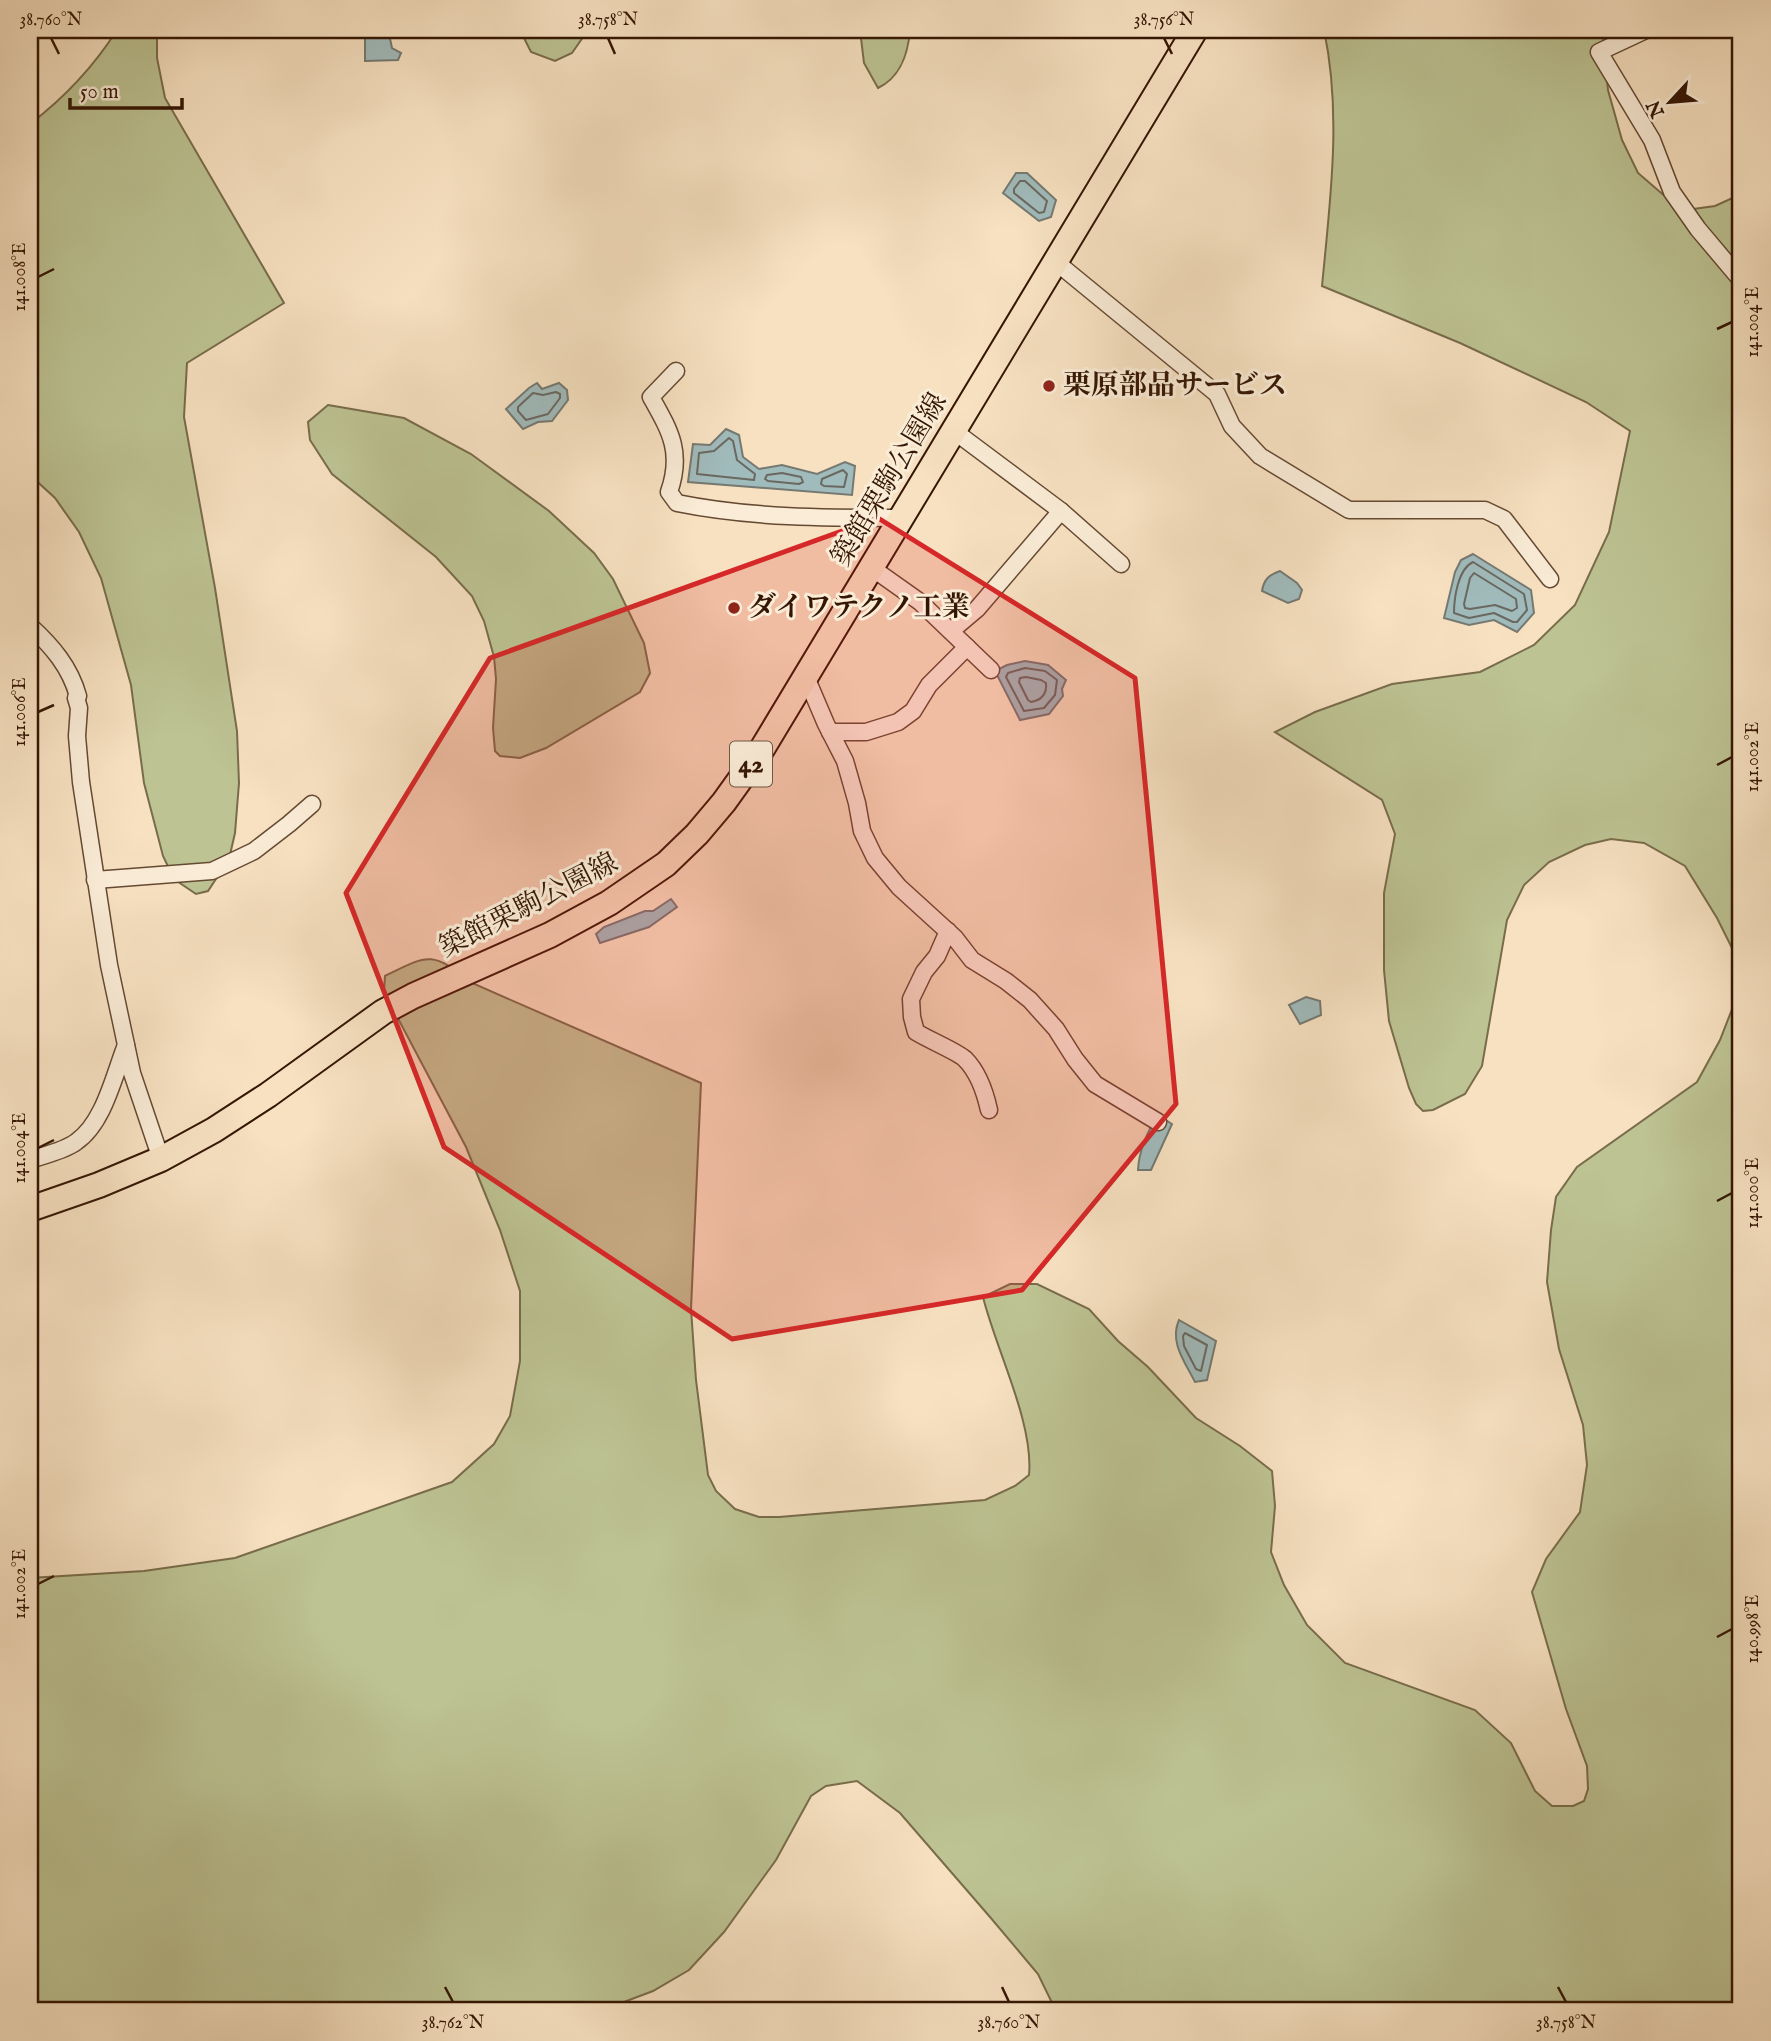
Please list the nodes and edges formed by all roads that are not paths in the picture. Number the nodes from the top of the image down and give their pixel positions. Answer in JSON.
{"nodes":[{"id":1,"x":1195,"y":30,"type":"edge"},
{"id":2,"x":1646,"y":30,"type":"edge"},
{"id":3,"x":1056,"y":262,"type":"junction"},
{"id":4,"x":1741,"y":280,"type":"edge"},
{"id":5,"x":676,"y":371,"type":"dead end"},
{"id":6,"x":954,"y":431,"type":"junction"},
{"id":7,"x":1060,"y":512,"type":"junction"},
{"id":8,"x":901,"y":518,"type":"junction"},
{"id":9,"x":1121,"y":564,"type":"dead end"},
{"id":10,"x":872,"y":568,"type":"junction"},
{"id":11,"x":1550,"y":579,"type":"dead end"},
{"id":12,"x":30,"y":626,"type":"edge"},
{"id":13,"x":951,"y":631,"type":"junction"},
{"id":14,"x":967,"y":647,"type":"junction"},
{"id":15,"x":991,"y":670,"type":"dead end"},
{"id":16,"x":806,"y":677,"type":"junction"},
{"id":17,"x":830,"y":732,"type":"junction"},
{"id":18,"x":312,"y":804,"type":"dead end"},
{"id":19,"x":95,"y":880,"type":"junction"},
{"id":20,"x":948,"y":931,"type":"junction"},
{"id":21,"x":126,"y":1045,"type":"junction"},
{"id":22,"x":989,"y":1110,"type":"dead end"},
{"id":23,"x":1158,"y":1122,"type":"dead end"},
{"id":24,"x":161,"y":1159,"type":"junction"},
{"id":25,"x":30,"y":1160,"type":"edge"},
{"id":26,"x":30,"y":1209,"type":"edge"}],
"edges":[{"from":1,"to":3,"type":"main road","name":"築館栗駒公園線","number":"42"},
{"from":2,"to":4,"type":"street"},
{"from":3,"to":6,"type":"main road","name":"築館栗駒公園線","number":"42"},
{"from":3,"to":11,"type":"street"},
{"from":5,"to":8,"type":"street"},
{"from":6,"to":7,"type":"street"},
{"from":6,"to":8,"type":"main road","name":"築館栗駒公園線","number":"42"},
{"from":7,"to":9,"type":"street"},
{"from":7,"to":13,"type":"street"},
{"from":8,"to":10,"type":"main road","name":"築館栗駒公園線","number":"42"},
{"from":10,"to":13,"type":"street"},
{"from":10,"to":16,"type":"main road","name":"築館栗駒公園線","number":"42"},
{"from":12,"to":19,"type":"street"},
{"from":13,"to":14,"type":"street"},
{"from":14,"to":15,"type":"street"},
{"from":14,"to":17,"type":"street"},
{"from":16,"to":17,"type":"street"},
{"from":16,"to":24,"type":"main road","name":"築館栗駒公園線","number":"42"},
{"from":17,"to":20,"type":"street"},
{"from":18,"to":19,"type":"street"},
{"from":19,"to":21,"type":"street"},
{"from":20,"to":22,"type":"street"},
{"from":20,"to":23,"type":"street"},
{"from":21,"to":24,"type":"street"},
{"from":21,"to":25,"type":"street"},
{"from":24,"to":26,"type":"main road","name":"築館栗駒公園線","number":"42"}]}
